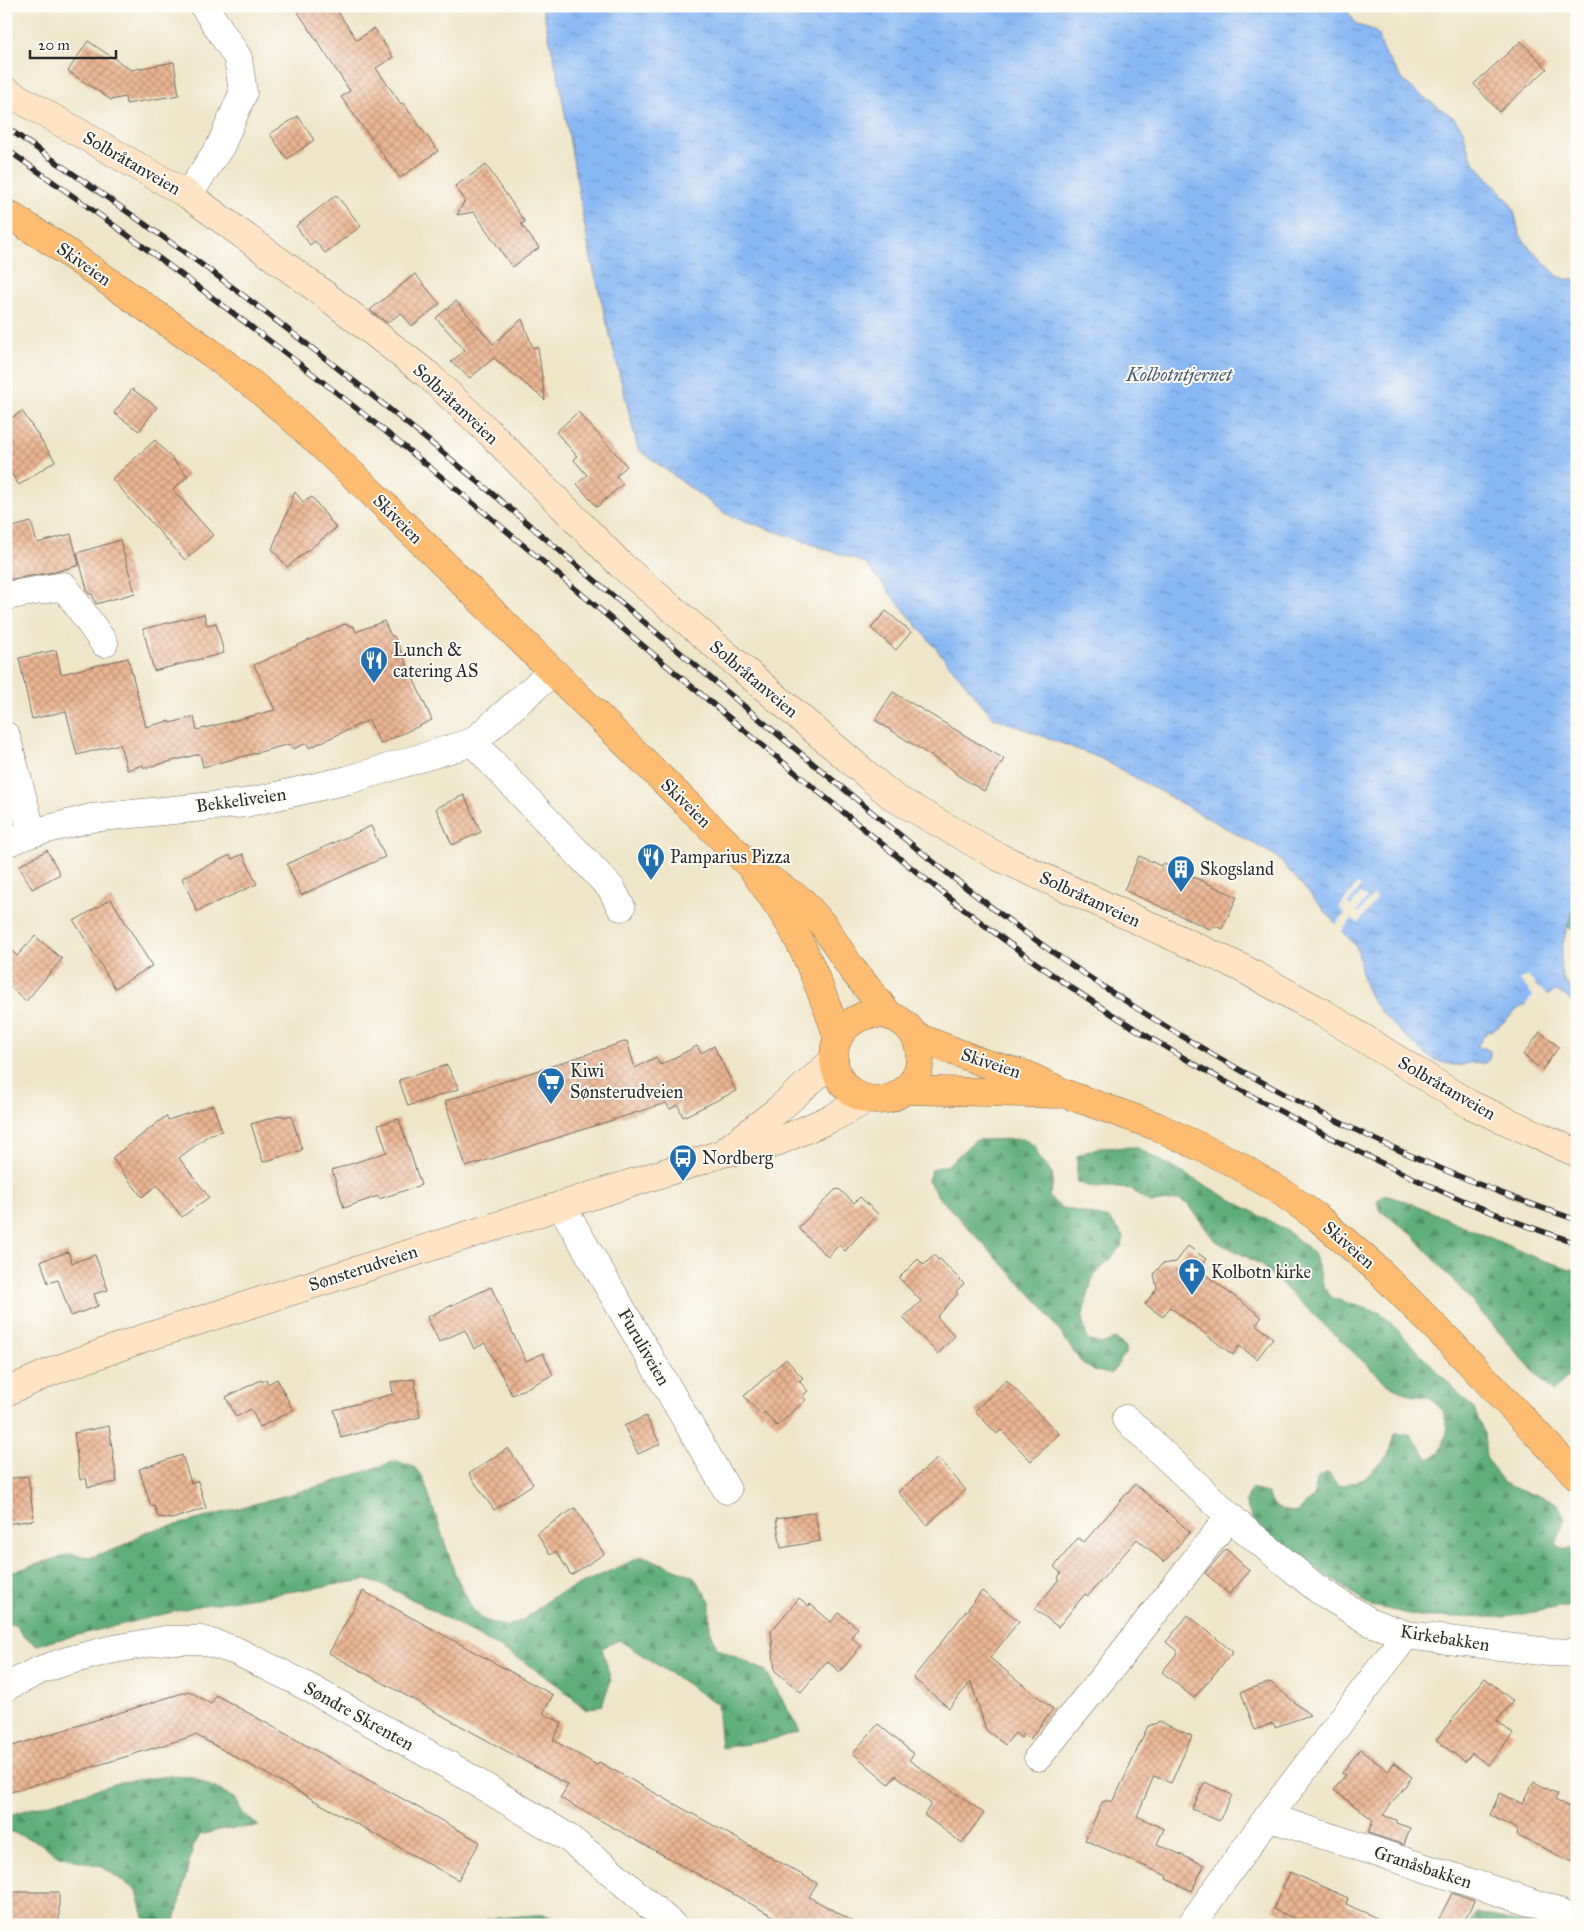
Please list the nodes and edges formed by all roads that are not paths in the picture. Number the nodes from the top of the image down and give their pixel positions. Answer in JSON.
{"nodes":[{"id":1,"x":204,"y":6,"type":"edge"},
{"id":2,"x":6,"y":91,"type":"edge"},
{"id":3,"x":188,"y":195,"type":"junction"},
{"id":4,"x":6,"y":213,"type":"edge"},
{"id":5,"x":6,"y":596,"type":"edge"},
{"id":6,"x":104,"y":643,"type":"dead end"},
{"id":7,"x":552,"y":672,"type":"junction"},
{"id":8,"x":6,"y":736,"type":"edge"},
{"id":9,"x":473,"y":742,"type":"junction"},
{"id":10,"x":32,"y":833,"type":"junction"},
{"id":11,"x":6,"y":843,"type":"edge"},
{"id":12,"x":752,"y":868,"type":"junction"},
{"id":13,"x":621,"y":907,"type":"dead end"},
{"id":14,"x":890,"y":1016,"type":"junction"},
{"id":15,"x":915,"y":1036,"type":"junction"},
{"id":16,"x":836,"y":1049,"type":"junction"},
{"id":17,"x":905,"y":1090,"type":"junction"},
{"id":18,"x":1066,"y":1094,"type":"junction"},
{"id":19,"x":868,"y":1099,"type":"junction"},
{"id":20,"x":1577,"y":1152,"type":"edge"},
{"id":21,"x":723,"y":1153,"type":"junction"},
{"id":22,"x":561,"y":1205,"type":"junction"},
{"id":23,"x":6,"y":1392,"type":"edge"},
{"id":24,"x":1126,"y":1419,"type":"dead end"},
{"id":25,"x":1577,"y":1476,"type":"edge"},
{"id":26,"x":727,"y":1490,"type":"dead end"},
{"id":27,"x":1230,"y":1516,"type":"junction"},
{"id":28,"x":1406,"y":1635,"type":"junction"},
{"id":29,"x":1577,"y":1653,"type":"edge"},
{"id":30,"x":6,"y":1687,"type":"edge"},
{"id":31,"x":1038,"y":1757,"type":"dead end"},
{"id":32,"x":1268,"y":1817,"type":"junction"},
{"id":33,"x":1577,"y":1921,"type":"edge"},
{"id":34,"x":1193,"y":1922,"type":"dead end"},
{"id":35,"x":672,"y":1925,"type":"edge"}],
"edges":[{"from":1,"to":3,"type":"street"},
{"from":2,"to":3,"type":"street","name":"Solbråtanveien"},
{"from":3,"to":20,"type":"street","name":"Solbråtanveien"},
{"from":4,"to":7,"type":"main road","name":"Skiveien"},
{"from":5,"to":6,"type":"street"},
{"from":7,"to":9,"type":"street","name":"Bekkeliveien"},
{"from":7,"to":12,"type":"main road","name":"Skiveien"},
{"from":8,"to":10,"type":"street"},
{"from":9,"to":10,"type":"street","name":"Bekkeliveien"},
{"from":9,"to":13,"type":"street"},
{"from":10,"to":11,"type":"street","name":"Bekkeliveien"},
{"from":12,"to":14,"type":"main road","name":"Skiveien"},
{"from":12,"to":16,"type":"main road","name":"Skiveien"},
{"from":14,"to":15,"type":"main road"},
{"from":14,"to":16,"type":"main road"},
{"from":15,"to":17,"type":"main road"},
{"from":15,"to":18,"type":"main road","name":"Skiveien"},
{"from":16,"to":19,"type":"main road"},
{"from":16,"to":21,"type":"street","name":"Sønsterudveien"},
{"from":17,"to":18,"type":"main road","name":"Skiveien"},
{"from":17,"to":19,"type":"main road"},
{"from":18,"to":25,"type":"main road","name":"Skiveien"},
{"from":19,"to":21,"type":"street","name":"Sønsterudveien"},
{"from":21,"to":22,"type":"street","name":"Sønsterudveien"},
{"from":22,"to":23,"type":"street","name":"Sønsterudveien"},
{"from":22,"to":26,"type":"street","name":"Furuliveien"},
{"from":24,"to":27,"type":"street","name":"Kirkebakken"},
{"from":27,"to":28,"type":"street","name":"Kirkebakken"},
{"from":27,"to":31,"type":"street"},
{"from":28,"to":29,"type":"street","name":"Kirkebakken"},
{"from":28,"to":32,"type":"street"},
{"from":30,"to":35,"type":"street","name":"Søndre Skrenten"},
{"from":32,"to":33,"type":"street","name":"Granåsbakken"},
{"from":32,"to":34,"type":"street"}]}
